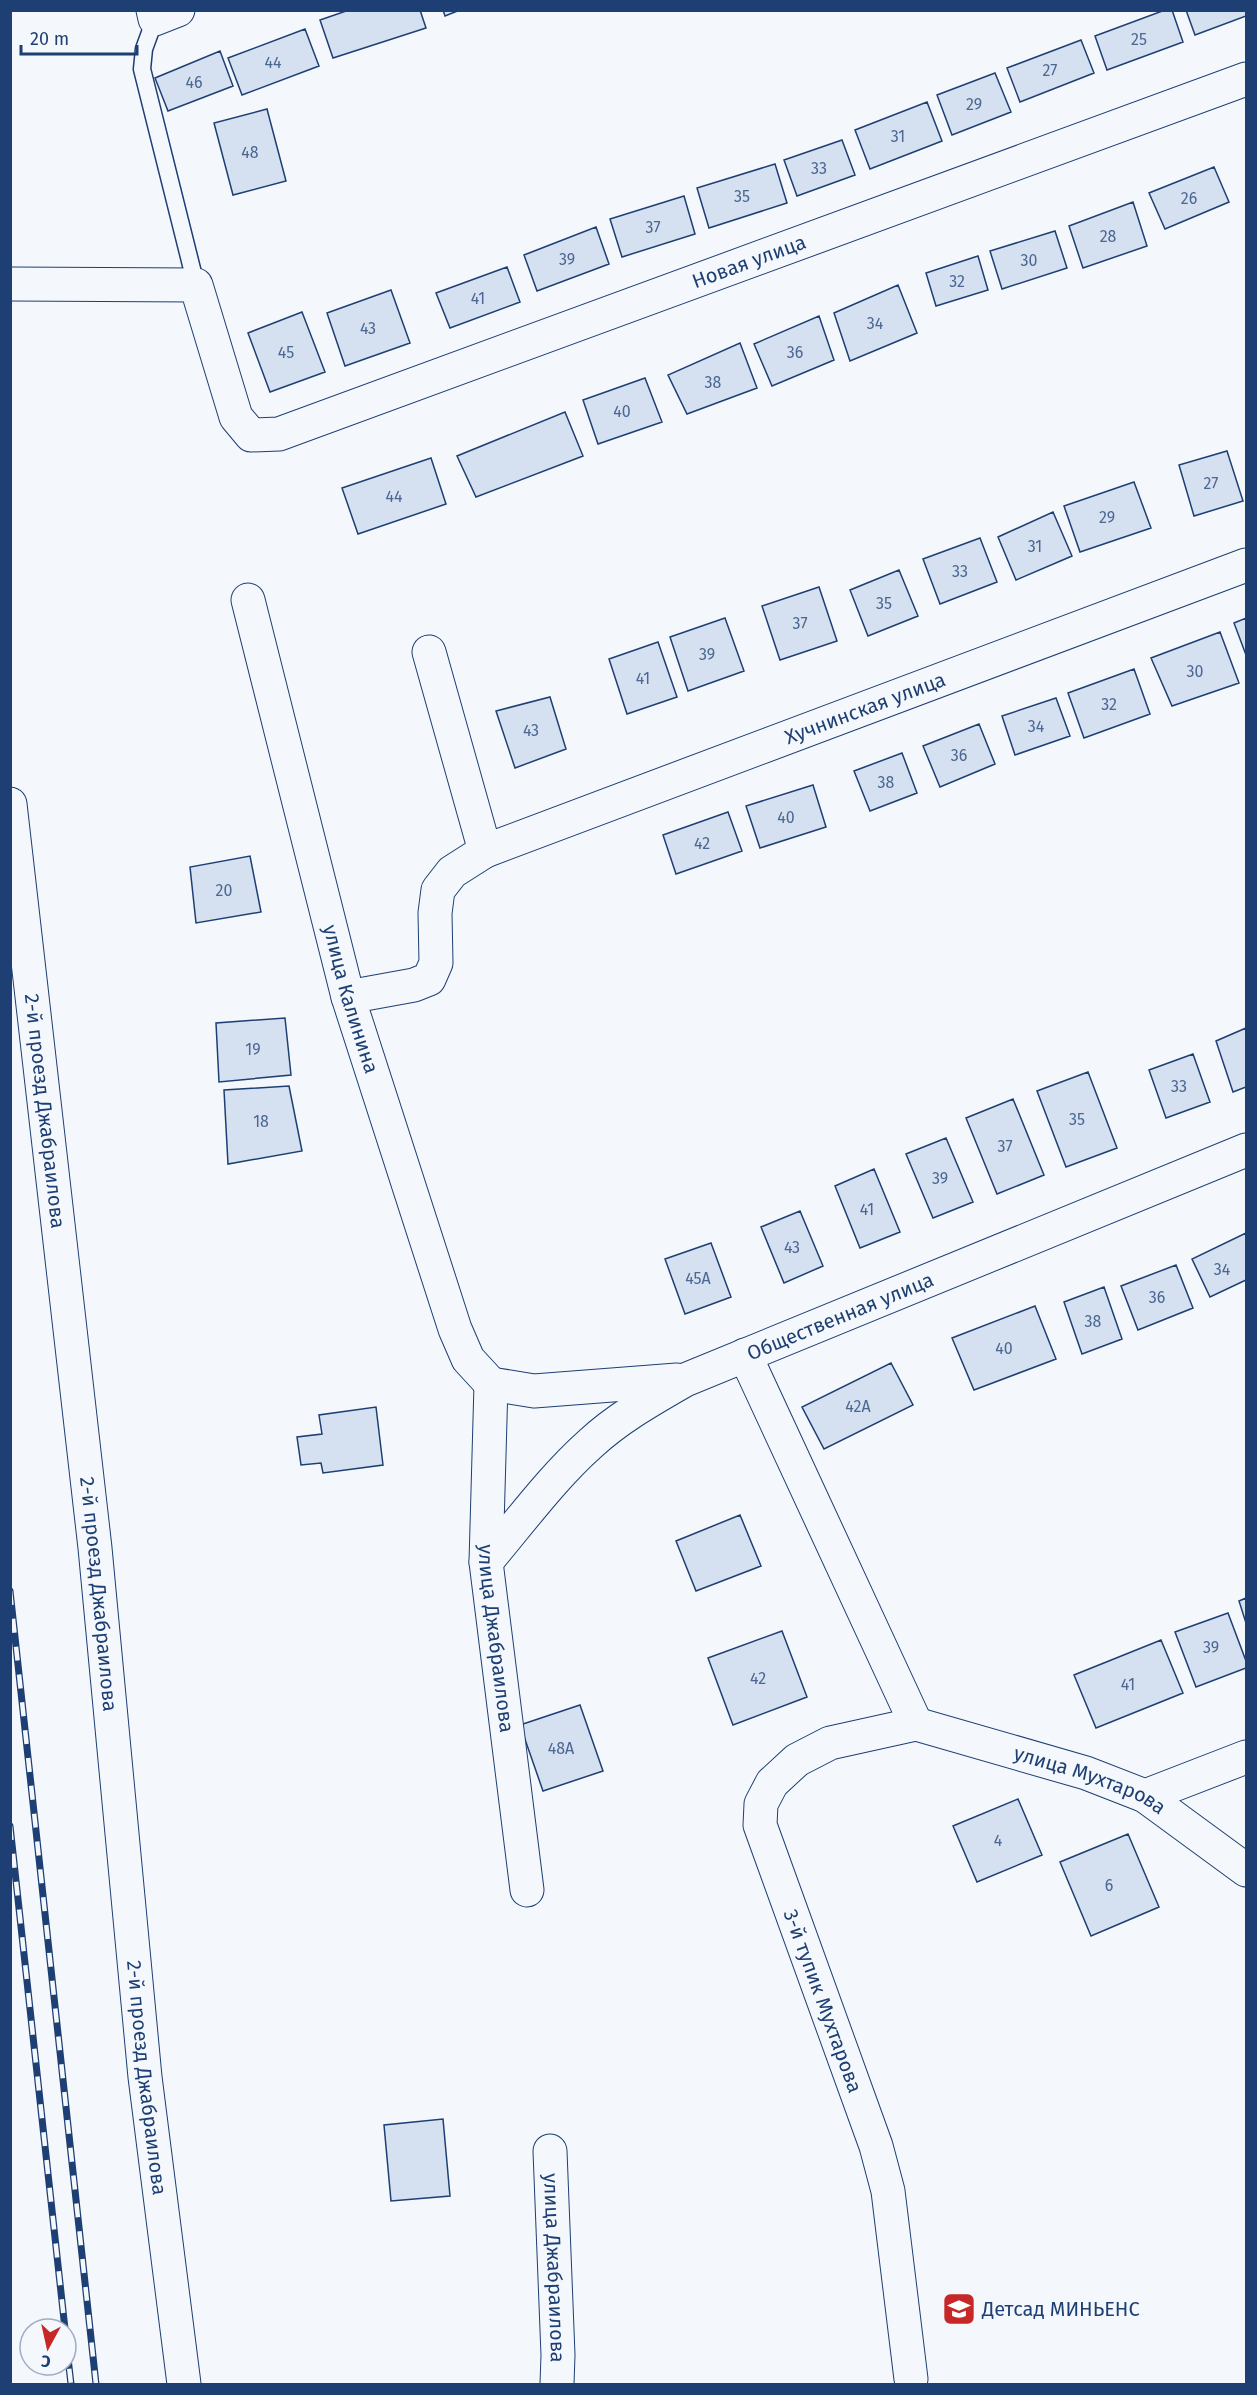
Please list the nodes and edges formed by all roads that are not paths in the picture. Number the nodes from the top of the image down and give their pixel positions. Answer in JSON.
{"nodes":[{"id":1,"x":162,"y":13,"type":"edge"},
{"id":2,"x":1246,"y":79,"type":"edge"},
{"id":3,"x":10,"y":284,"type":"edge"},
{"id":4,"x":196,"y":285,"type":"junction"},
{"id":5,"x":1246,"y":565,"type":"edge"},
{"id":6,"x":248,"y":600,"type":"dead end"},
{"id":7,"x":429,"y":652,"type":"dead end"},
{"id":8,"x":10,"y":804,"type":"edge"},
{"id":9,"x":485,"y":851,"type":"junction"},
{"id":10,"x":348,"y":997,"type":"junction"},
{"id":11,"x":1246,"y":1150,"type":"edge"},
{"id":12,"x":746,"y":1354,"type":"junction"},
{"id":13,"x":685,"y":1380,"type":"junction"},
{"id":14,"x":491,"y":1384,"type":"junction"},
{"id":15,"x":486,"y":1562,"type":"junction"},
{"id":16,"x":916,"y":1724,"type":"junction"},
{"id":17,"x":1246,"y":1757,"type":"edge"},
{"id":18,"x":1145,"y":1796,"type":"junction"},
{"id":19,"x":1246,"y":1870,"type":"edge"},
{"id":20,"x":527,"y":1890,"type":"dead end"},
{"id":21,"x":550,"y":2151,"type":"dead end"},
{"id":22,"x":911,"y":2379,"type":"dead end"},
{"id":23,"x":184,"y":2385,"type":"edge"},
{"id":24,"x":557,"y":2385,"type":"edge"}],
"edges":[{"from":1,"to":4,"type":"lane"},
{"from":2,"to":4,"type":"street","name":"Новая улица"},
{"from":3,"to":4,"type":"street"},
{"from":5,"to":9,"type":"street","name":"Хучнинская улица"},
{"from":6,"to":10,"type":"street","name":"улица Калинина"},
{"from":7,"to":9,"type":"street"},
{"from":8,"to":23,"type":"street","name":"2-й проезд Джабраилова"},
{"from":9,"to":10,"type":"street","name":"Хучнинская улица"},
{"from":10,"to":14,"type":"street","name":"улица Калинина"},
{"from":11,"to":12,"type":"street","name":"Общественная улица"},
{"from":12,"to":13,"type":"street","name":"Общественная улица"},
{"from":12,"to":16,"type":"street"},
{"from":13,"to":14,"type":"street"},
{"from":13,"to":15,"type":"street","name":"Общественная улица"},
{"from":14,"to":15,"type":"street","name":"улица Джабраилова"},
{"from":15,"to":20,"type":"street","name":"улица Джабраилова"},
{"from":16,"to":18,"type":"street","name":"улица Мухтарова"},
{"from":16,"to":22,"type":"street","name":"3-й тупик Мухтарова"},
{"from":17,"to":18,"type":"street"},
{"from":18,"to":19,"type":"street","name":"улица Мухтарова"},
{"from":21,"to":24,"type":"street","name":"улица Джабраилова"}]}
